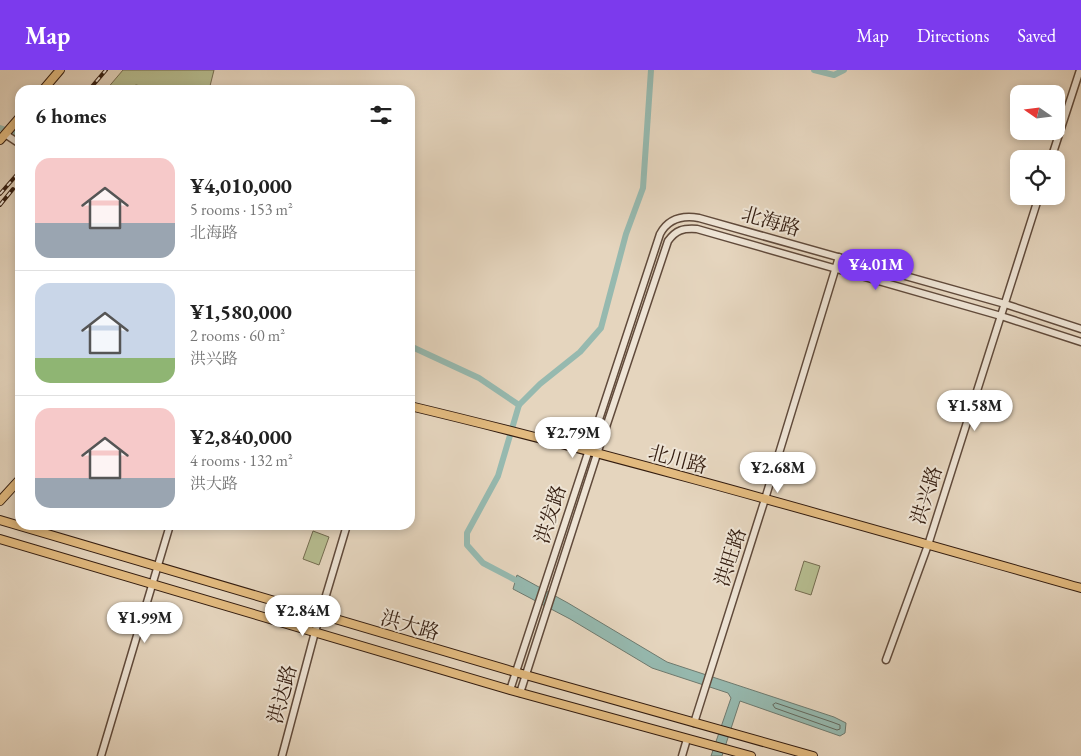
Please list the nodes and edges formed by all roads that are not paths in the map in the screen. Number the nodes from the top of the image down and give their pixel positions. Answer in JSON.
{"nodes":[{"id":1,"x":60,"y":70,"type":"edge"},
{"id":2,"x":1080,"y":70,"type":"edge"},
{"id":3,"x":47,"y":85,"type":"edge"},
{"id":4,"x":15,"y":122,"type":"edge"},
{"id":5,"x":3,"y":136,"type":"edge"},
{"id":6,"x":15,"y":142,"type":"edge"},
{"id":7,"x":1054,"y":150,"type":"edge"},
{"id":8,"x":1036,"y":205,"type":"edge"},
{"id":9,"x":660,"y":234,"type":"joint"},
{"id":10,"x":668,"y":242,"type":"joint"},
{"id":11,"x":839,"y":257,"type":"junction"},
{"id":12,"x":835,"y":268,"type":"junction"},
{"id":13,"x":1005,"y":304,"type":"junction"},
{"id":14,"x":1001,"y":316,"type":"junction"},
{"id":15,"x":1081,"y":329,"type":"edge"},
{"id":16,"x":1081,"y":342,"type":"edge"},
{"id":17,"x":415,"y":407,"type":"edge"},
{"id":18,"x":587,"y":452,"type":"junction"},
{"id":19,"x":597,"y":454,"type":"junction"},
{"id":20,"x":15,"y":484,"type":"edge"},
{"id":21,"x":766,"y":499,"type":"junction"},
{"id":22,"x":0,"y":501,"type":"edge"},
{"id":23,"x":0,"y":520,"type":"edge"},
{"id":24,"x":15,"y":524,"type":"edge"},
{"id":25,"x":33,"y":530,"type":"edge"},
{"id":26,"x":168,"y":530,"type":"edge"},
{"id":27,"x":346,"y":530,"type":"edge"},
{"id":28,"x":0,"y":540,"type":"edge"},
{"id":29,"x":928,"y":545,"type":"junction"},
{"id":30,"x":157,"y":567,"type":"junction"},
{"id":31,"x":152,"y":584,"type":"junction"},
{"id":32,"x":1081,"y":588,"type":"edge"},
{"id":33,"x":320,"y":615,"type":"junction"},
{"id":34,"x":315,"y":632,"type":"junction"},
{"id":35,"x":886,"y":660,"type":"dead end"},
{"id":36,"x":515,"y":672,"type":"junction"},
{"id":37,"x":526,"y":676,"type":"junction"},
{"id":38,"x":510,"y":690,"type":"junction"},
{"id":39,"x":520,"y":693,"type":"junction"},
{"id":40,"x":694,"y":722,"type":"junction"},
{"id":41,"x":687,"y":738,"type":"junction"},
{"id":42,"x":101,"y":756,"type":"edge"},
{"id":43,"x":282,"y":756,"type":"edge"},
{"id":44,"x":682,"y":756,"type":"edge"},
{"id":45,"x":751,"y":756,"type":"edge"},
{"id":46,"x":813,"y":756,"type":"edge"}],
"edges":[{"from":1,"to":3,"type":"main road"},
{"from":2,"to":7,"type":"street"},
{"from":4,"to":5,"type":"main road"},
{"from":5,"to":6,"type":"street"},
{"from":8,"to":13,"type":"street","name":"洪兴路"},
{"from":9,"to":11,"type":"street","name":"北海路"},
{"from":9,"to":18,"type":"street","name":"洪发路"},
{"from":10,"to":12,"type":"street","name":"北海路"},
{"from":10,"to":19,"type":"street","name":"洪发路"},
{"from":11,"to":12,"type":"street","name":"洪旺路"},
{"from":11,"to":13,"type":"street","name":"北海路"},
{"from":12,"to":14,"type":"street","name":"北海路"},
{"from":12,"to":21,"type":"street","name":"洪旺路"},
{"from":13,"to":14,"type":"street","name":"洪兴路"},
{"from":13,"to":15,"type":"street","name":"北海路"},
{"from":14,"to":16,"type":"street","name":"北海路"},
{"from":14,"to":29,"type":"street","name":"洪兴路"},
{"from":17,"to":18,"type":"main road","name":"北川路"},
{"from":18,"to":19,"type":"main road","name":"北川路"},
{"from":18,"to":36,"type":"street","name":"洪发路"},
{"from":19,"to":21,"type":"main road","name":"北川路"},
{"from":19,"to":37,"type":"street","name":"洪发路"},
{"from":20,"to":22,"type":"main road"},
{"from":21,"to":29,"type":"main road","name":"北川路"},
{"from":21,"to":40,"type":"street","name":"洪旺路"},
{"from":23,"to":24,"type":"main road","name":"洪大路"},
{"from":25,"to":30,"type":"main road","name":"洪大路"},
{"from":26,"to":30,"type":"street"},
{"from":27,"to":33,"type":"street","name":"洪达路"},
{"from":28,"to":31,"type":"main road","name":"洪大路"},
{"from":29,"to":32,"type":"main road","name":"北川路"},
{"from":29,"to":35,"type":"street","name":"洪兴路"},
{"from":30,"to":31,"type":"street"},
{"from":30,"to":33,"type":"main road","name":"洪大路"},
{"from":31,"to":34,"type":"main road","name":"洪大路"},
{"from":31,"to":42,"type":"street"},
{"from":33,"to":34,"type":"street","name":"洪达路"},
{"from":33,"to":36,"type":"main road","name":"洪大路"},
{"from":34,"to":38,"type":"main road","name":"洪大路"},
{"from":34,"to":43,"type":"street","name":"洪达路"},
{"from":36,"to":37,"type":"main road","name":"洪大路"},
{"from":36,"to":38,"type":"street","name":"洪发路"},
{"from":37,"to":39,"type":"street","name":"洪发路"},
{"from":37,"to":40,"type":"main road","name":"洪大路"},
{"from":38,"to":39,"type":"main road","name":"洪大路"},
{"from":39,"to":41,"type":"main road","name":"洪大路"},
{"from":40,"to":46,"type":"main road","name":"洪大路"},
{"from":41,"to":44,"type":"street"},
{"from":41,"to":45,"type":"main road","name":"洪大路"}]}
